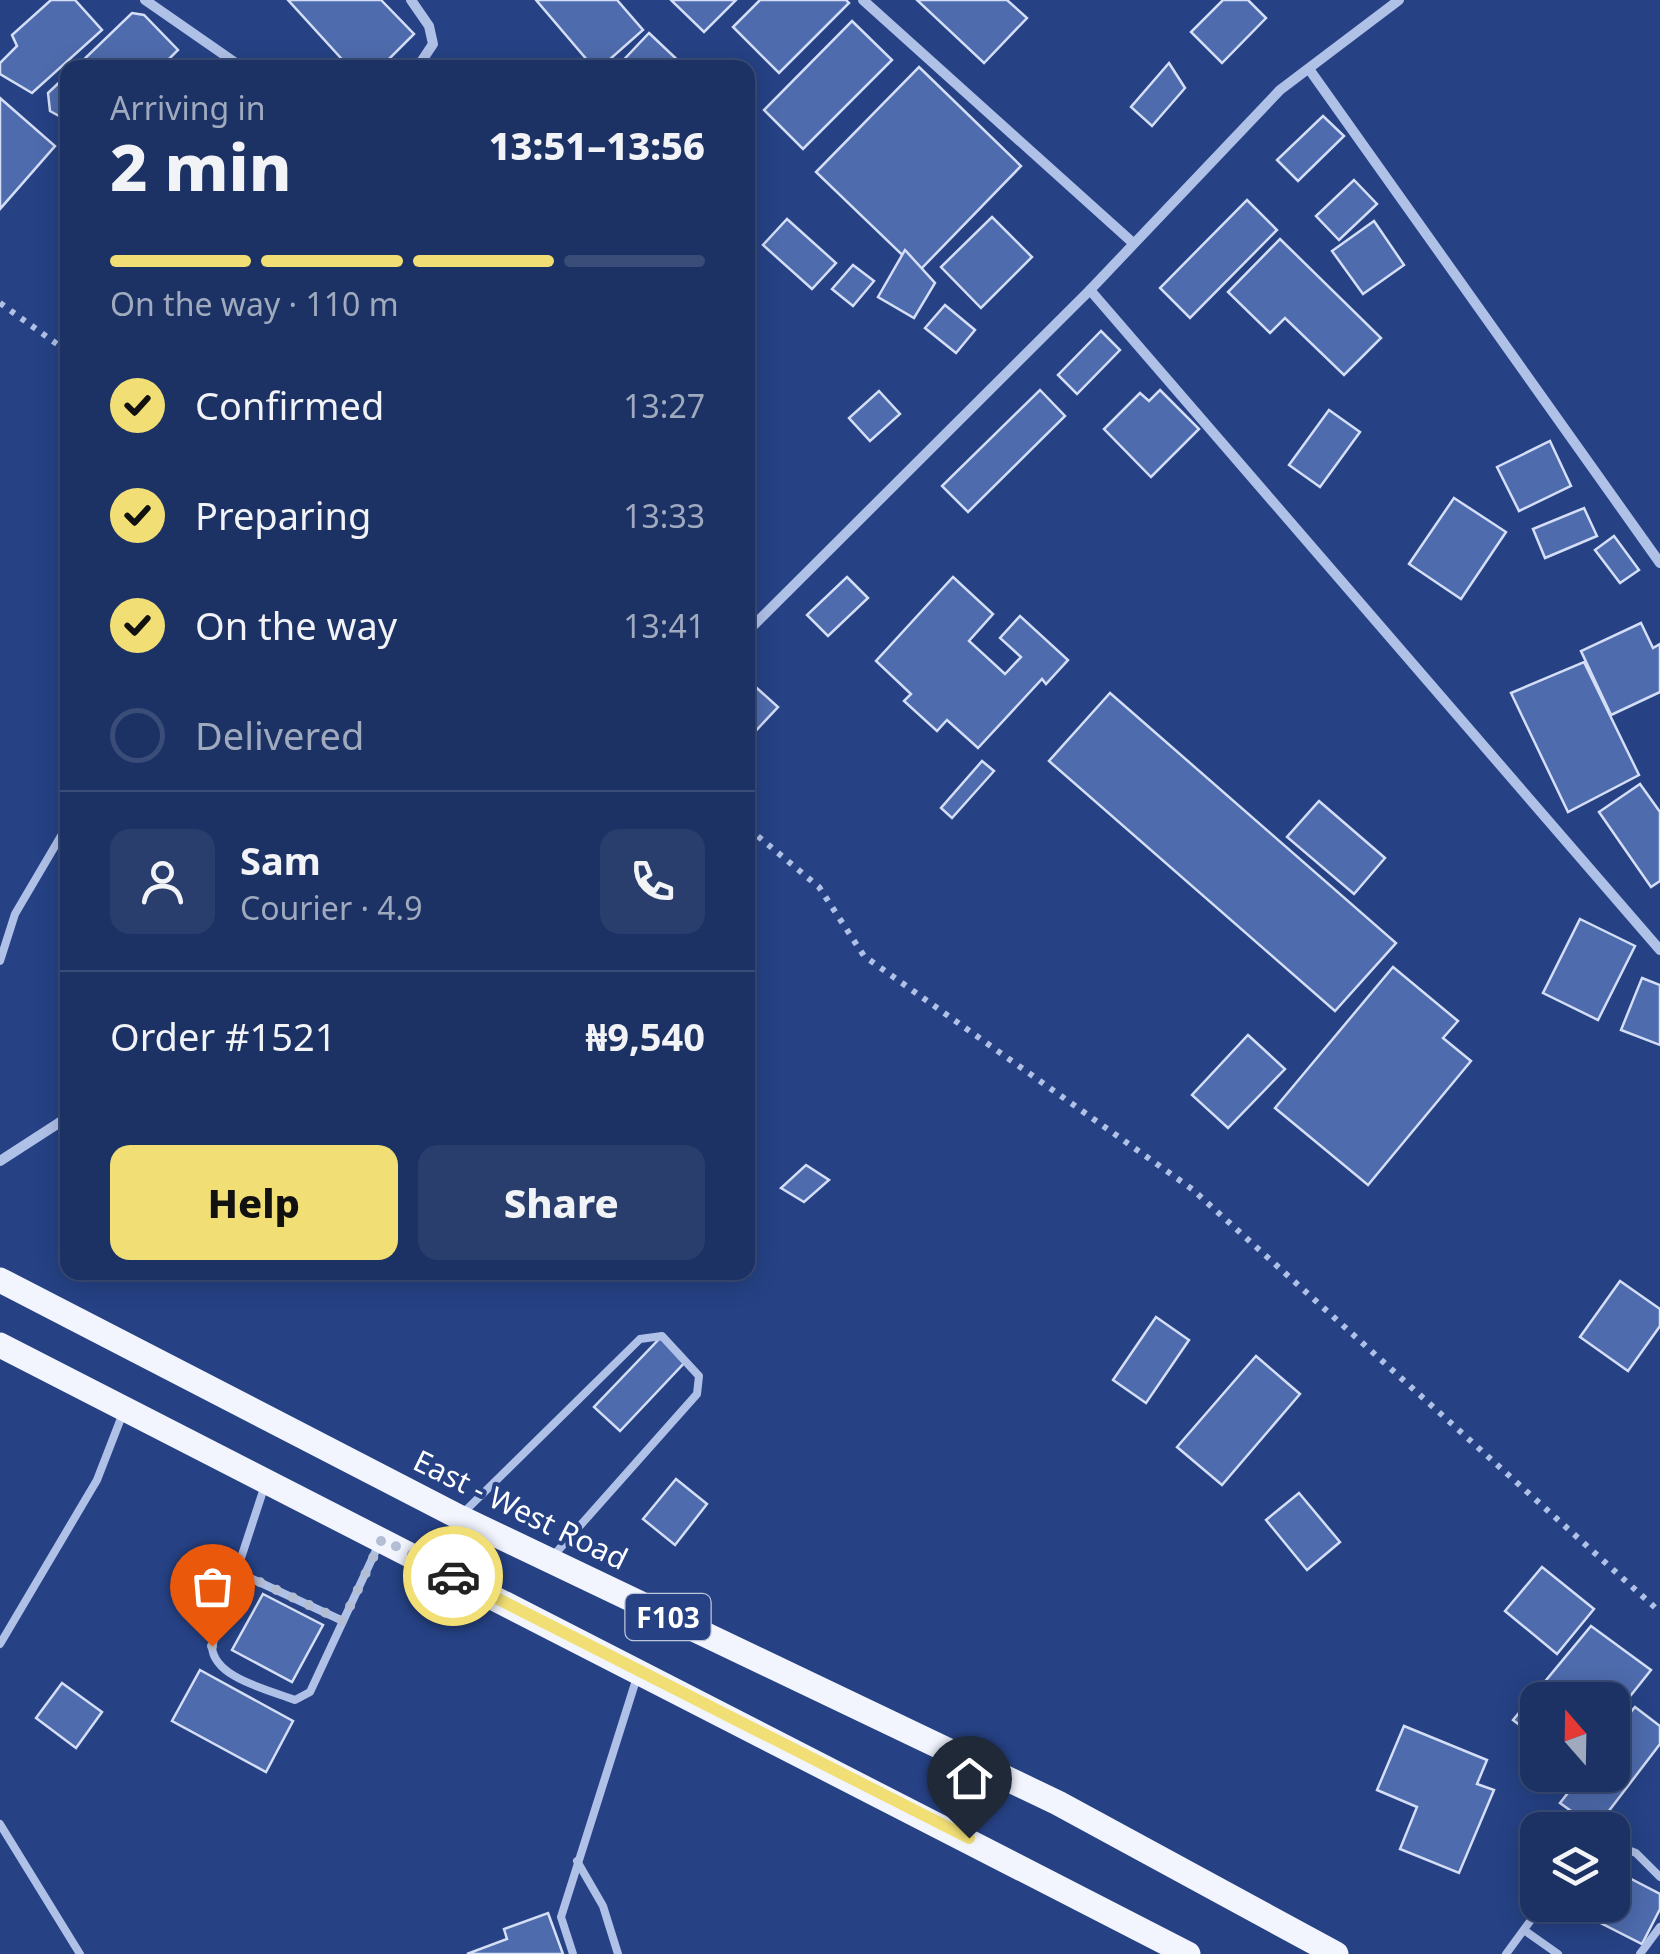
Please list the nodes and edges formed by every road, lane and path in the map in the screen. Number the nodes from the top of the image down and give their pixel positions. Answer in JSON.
{"nodes":[{"id":1,"x":144,"y":0,"type":"edge"},
{"id":2,"x":411,"y":0,"type":"edge"},
{"id":3,"x":864,"y":0,"type":"edge"},
{"id":4,"x":1400,"y":0,"type":"edge"},
{"id":5,"x":231,"y":60,"type":"edge"},
{"id":6,"x":422,"y":60,"type":"edge"},
{"id":7,"x":1308,"y":69,"type":"junction"},
{"id":8,"x":1132,"y":242,"type":"junction"},
{"id":9,"x":1090,"y":290,"type":"junction"},
{"id":10,"x":0,"y":304,"type":"edge"},
{"id":11,"x":60,"y":346,"type":"edge"},
{"id":12,"x":1660,"y":563,"type":"edge"},
{"id":13,"x":755,"y":623,"type":"edge"},
{"id":14,"x":755,"y":834,"type":"edge"},
{"id":15,"x":60,"y":838,"type":"edge"},
{"id":16,"x":1660,"y":950,"type":"edge"},
{"id":17,"x":0,"y":961,"type":"edge"},
{"id":18,"x":60,"y":1122,"type":"edge"},
{"id":19,"x":0,"y":1161,"type":"edge"},
{"id":20,"x":0,"y":1280,"type":"edge"},
{"id":21,"x":0,"y":1345,"type":"edge"},
{"id":22,"x":124,"y":1408,"type":"junction"},
{"id":23,"x":267,"y":1481,"type":"junction"},
{"id":24,"x":459,"y":1517,"type":"junction"},
{"id":25,"x":382,"y":1539,"type":"junction"},
{"id":26,"x":550,"y":1560,"type":"junction"},
{"id":27,"x":234,"y":1570,"type":"junction"},
{"id":28,"x":1660,"y":1612,"type":"edge"},
{"id":29,"x":343,"y":1621,"type":"junction"},
{"id":30,"x":0,"y":1644,"type":"edge"},
{"id":31,"x":640,"y":1671,"type":"junction"},
{"id":32,"x":0,"y":1824,"type":"edge"},
{"id":33,"x":1630,"y":1851,"type":"edge"},
{"id":34,"x":577,"y":1860,"type":"junction"},
{"id":35,"x":1660,"y":1877,"type":"edge"},
{"id":36,"x":1530,"y":1922,"type":"edge"},
{"id":37,"x":1660,"y":1927,"type":"edge"},
{"id":38,"x":1524,"y":1930,"type":"junction"},
{"id":39,"x":80,"y":1954,"type":"edge"},
{"id":40,"x":573,"y":1954,"type":"edge"},
{"id":41,"x":618,"y":1954,"type":"edge"},
{"id":42,"x":1188,"y":1954,"type":"edge"},
{"id":43,"x":1336,"y":1954,"type":"edge"},
{"id":44,"x":1506,"y":1954,"type":"edge"},
{"id":45,"x":1558,"y":1954,"type":"edge"},
{"id":46,"x":1640,"y":1954,"type":"edge"}],
"edges":[{"from":1,"to":5,"type":"street"},
{"from":2,"to":6,"type":"street"},
{"from":3,"to":8,"type":"street"},
{"from":4,"to":7,"type":"street"},
{"from":7,"to":8,"type":"street"},
{"from":7,"to":12,"type":"street"},
{"from":8,"to":9,"type":"street"},
{"from":9,"to":13,"type":"street"},
{"from":9,"to":16,"type":"street"},
{"from":10,"to":11,"type":"path"},
{"from":14,"to":28,"type":"path"},
{"from":15,"to":17,"type":"lane"},
{"from":18,"to":19,"type":"street"},
{"from":20,"to":24,"type":"main road","name":"East - West Road","number":"F103"},
{"from":21,"to":22,"type":"main road","number":"F103"},
{"from":22,"to":23,"type":"main road","number":"F103"},
{"from":22,"to":30,"type":"lane"},
{"from":23,"to":25,"type":"main road","number":"F103"},
{"from":23,"to":27,"type":"lane"},
{"from":24,"to":26,"type":"main road","name":"East - West Road","number":"F103"},
{"from":24,"to":26,"type":"lane"},
{"from":25,"to":29,"type":"lane"},
{"from":25,"to":31,"type":"main road","number":"F103"},
{"from":26,"to":43,"type":"main road","name":"East - West Road","number":"F103"},
{"from":27,"to":29,"type":"lane"},
{"from":27,"to":29,"type":"lane"},
{"from":31,"to":34,"type":"lane"},
{"from":31,"to":42,"type":"main road","number":"F103"},
{"from":32,"to":39,"type":"lane"},
{"from":33,"to":35,"type":"lane"},
{"from":34,"to":40,"type":"lane"},
{"from":34,"to":41,"type":"lane"},
{"from":36,"to":38,"type":"lane"},
{"from":37,"to":46,"type":"lane"},
{"from":38,"to":44,"type":"lane"},
{"from":38,"to":45,"type":"lane"}]}
